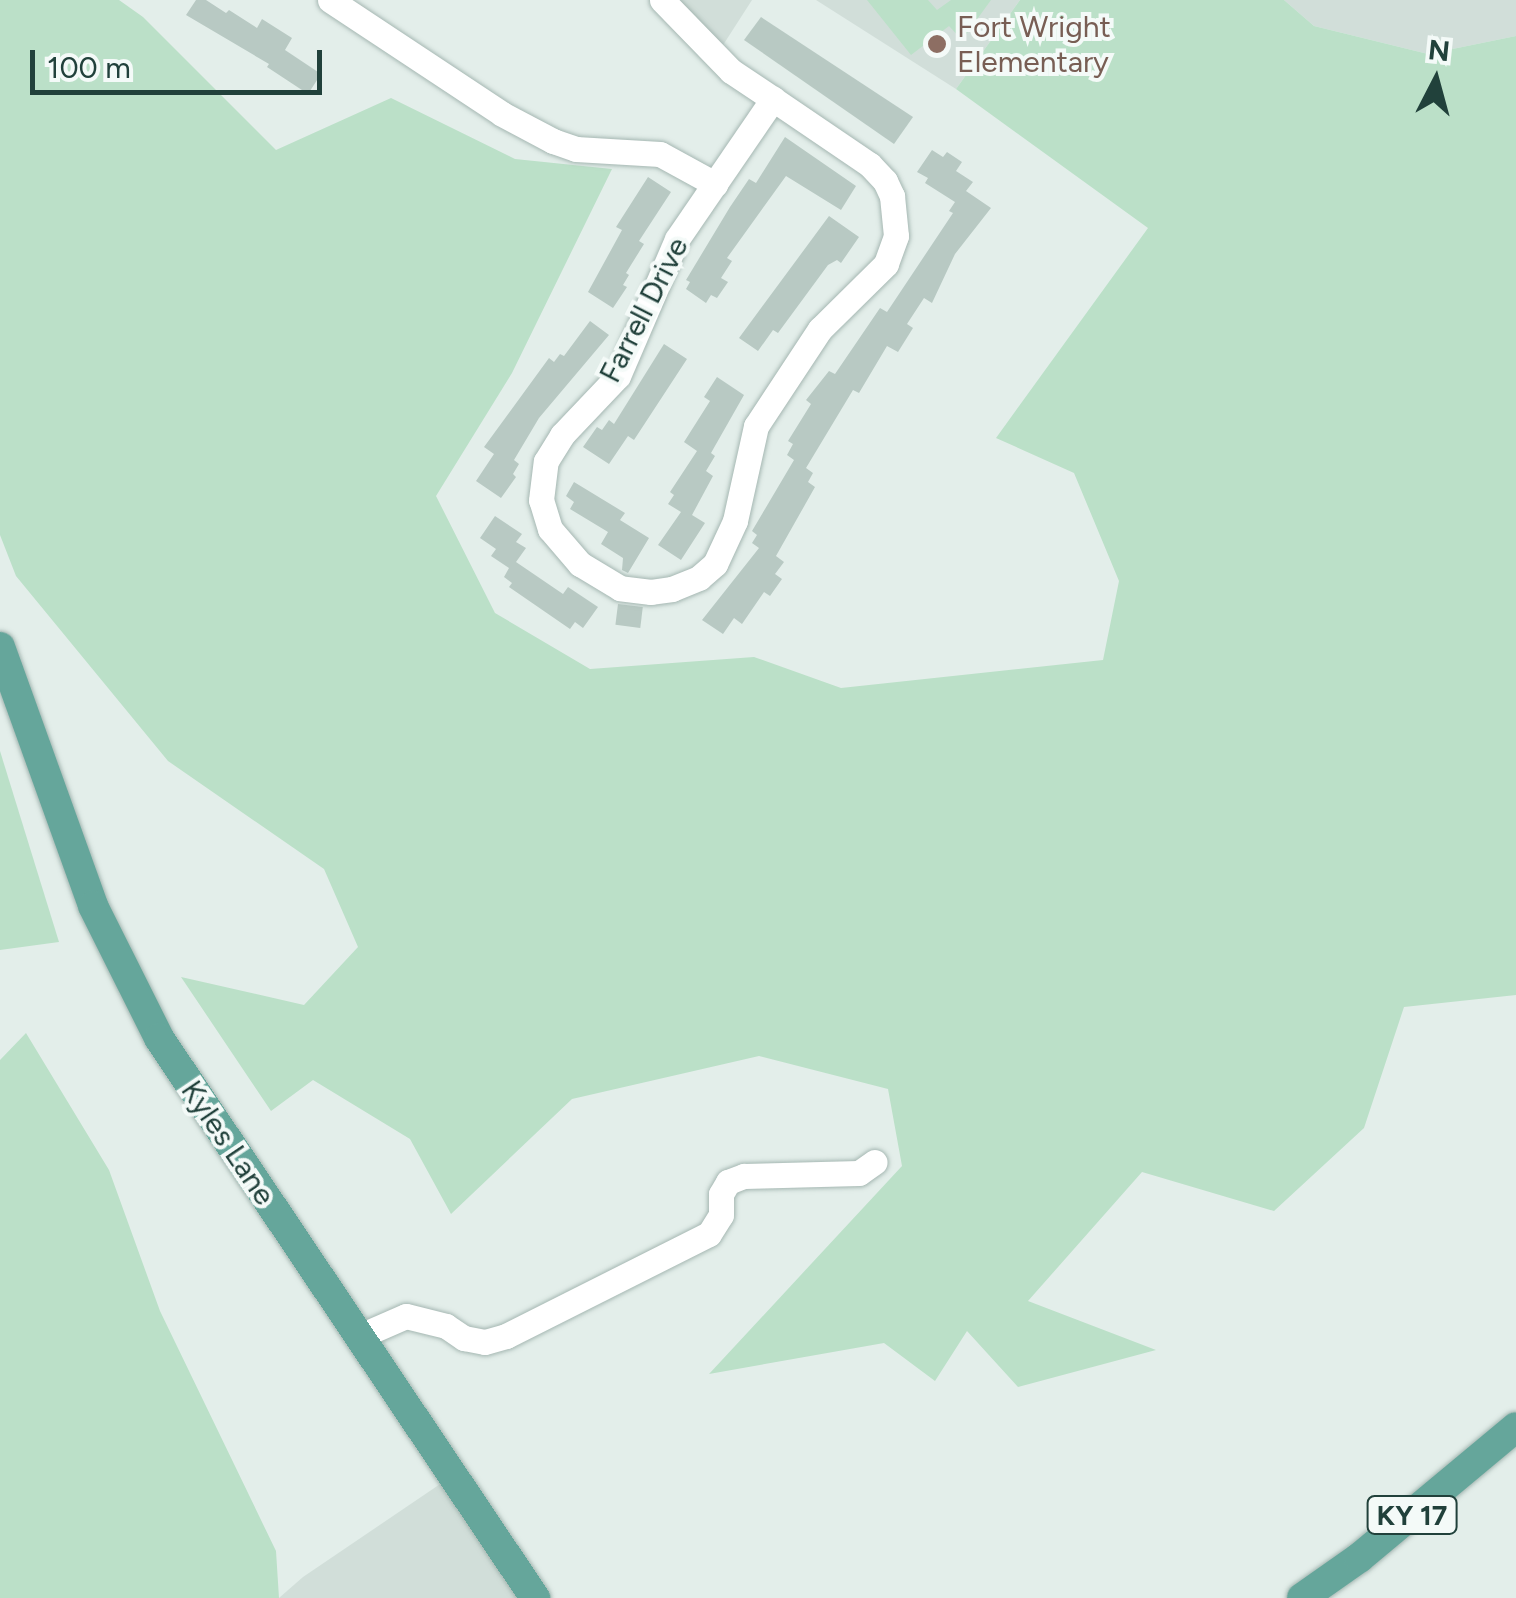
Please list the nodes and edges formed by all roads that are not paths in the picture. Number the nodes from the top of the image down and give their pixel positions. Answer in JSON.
{"nodes":[{"id":1,"x":330,"y":0,"type":"edge"},
{"id":2,"x":662,"y":0,"type":"edge"},
{"id":3,"x":774,"y":99,"type":"junction"},
{"id":4,"x":715,"y":184,"type":"junction"},
{"id":5,"x":0,"y":647,"type":"edge"},
{"id":6,"x":874,"y":1162,"type":"dead end"},
{"id":7,"x":360,"y":1336,"type":"junction"},
{"id":8,"x":1516,"y":1426,"type":"edge"},
{"id":9,"x":535,"y":1598,"type":"edge"},
{"id":10,"x":1302,"y":1598,"type":"edge"}],
"edges":[{"from":1,"to":4,"type":"street"},
{"from":2,"to":3,"type":"street","name":"Farrell Drive"},
{"from":3,"to":4,"type":"street","name":"Farrell Drive"},
{"from":3,"to":4,"type":"street","name":"Farrell Drive"},
{"from":5,"to":7,"type":"main road","name":"Kyles Lane"},
{"from":6,"to":7,"type":"street"},
{"from":7,"to":9,"type":"main road","name":"Kyles Lane"},
{"from":8,"to":10,"type":"main road","number":"KY 17"}]}
